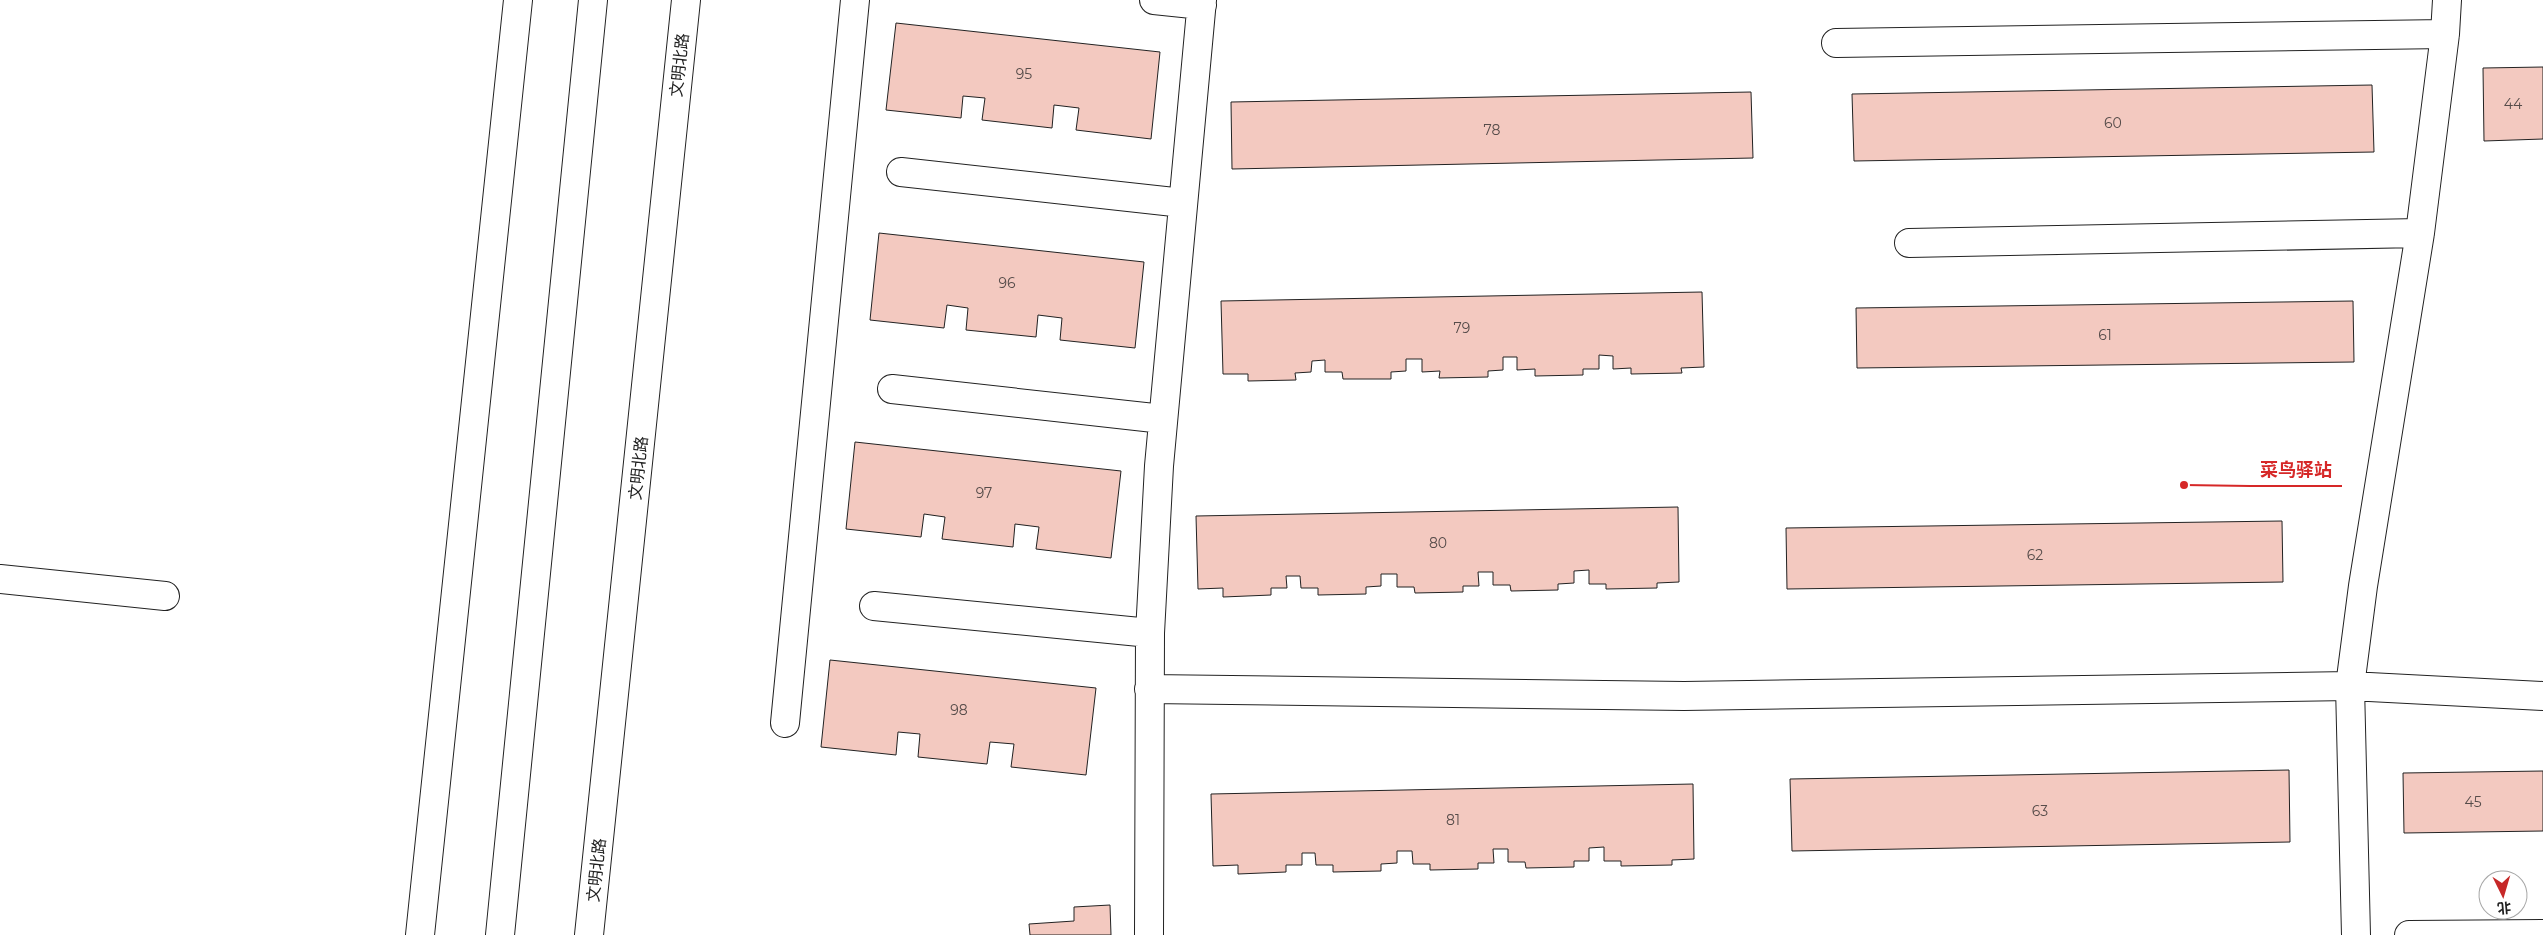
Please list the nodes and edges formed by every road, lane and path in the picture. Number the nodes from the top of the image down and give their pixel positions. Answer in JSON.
{"nodes":[{"id":1,"x":518,"y":0,"type":"edge"},
{"id":2,"x":593,"y":0,"type":"edge"},
{"id":3,"x":686,"y":0,"type":"edge"},
{"id":4,"x":855,"y":0,"type":"edge"},
{"id":5,"x":1154,"y":0,"type":"edge"},
{"id":6,"x":2447,"y":0,"type":"edge"},
{"id":7,"x":1202,"y":2,"type":"edge"},
{"id":8,"x":2446,"y":34,"type":"junction"},
{"id":9,"x":1836,"y":43,"type":"dead end"},
{"id":10,"x":901,"y":172,"type":"dead end"},
{"id":11,"x":1183,"y":203,"type":"junction"},
{"id":12,"x":2420,"y":233,"type":"junction"},
{"id":13,"x":1909,"y":243,"type":"dead end"},
{"id":14,"x":892,"y":389,"type":"dead end"},
{"id":15,"x":1163,"y":419,"type":"junction"},
{"id":16,"x":0,"y":579,"type":"edge"},
{"id":17,"x":165,"y":596,"type":"dead end"},
{"id":18,"x":874,"y":606,"type":"dead end"},
{"id":19,"x":1150,"y":633,"type":"junction"},
{"id":20,"x":2350,"y":686,"type":"junction"},
{"id":21,"x":1149,"y":689,"type":"junction"},
{"id":22,"x":2543,"y":696,"type":"edge"},
{"id":23,"x":785,"y":723,"type":"dead end"},
{"id":24,"x":2543,"y":934,"type":"edge"},
{"id":25,"x":420,"y":935,"type":"edge"},
{"id":26,"x":500,"y":935,"type":"edge"},
{"id":27,"x":590,"y":935,"type":"edge"},
{"id":28,"x":1149,"y":935,"type":"edge"},
{"id":29,"x":2356,"y":935,"type":"edge"},
{"id":30,"x":2409,"y":935,"type":"edge"}],
"edges":[{"from":1,"to":25,"type":"street"},
{"from":2,"to":26,"type":"street"},
{"from":3,"to":27,"type":"street","name":"文明北路"},
{"from":4,"to":23,"type":"street"},
{"from":5,"to":7,"type":"street"},
{"from":6,"to":8,"type":"street"},
{"from":7,"to":11,"type":"street"},
{"from":8,"to":9,"type":"street"},
{"from":8,"to":12,"type":"street"},
{"from":10,"to":11,"type":"street"},
{"from":11,"to":15,"type":"street"},
{"from":12,"to":13,"type":"street"},
{"from":12,"to":20,"type":"street"},
{"from":14,"to":15,"type":"street"},
{"from":15,"to":19,"type":"street"},
{"from":16,"to":17,"type":"street"},
{"from":18,"to":19,"type":"street"},
{"from":19,"to":21,"type":"street"},
{"from":20,"to":21,"type":"street"},
{"from":20,"to":22,"type":"street"},
{"from":20,"to":29,"type":"street"},
{"from":21,"to":28,"type":"street"},
{"from":24,"to":30,"type":"street"}]}
